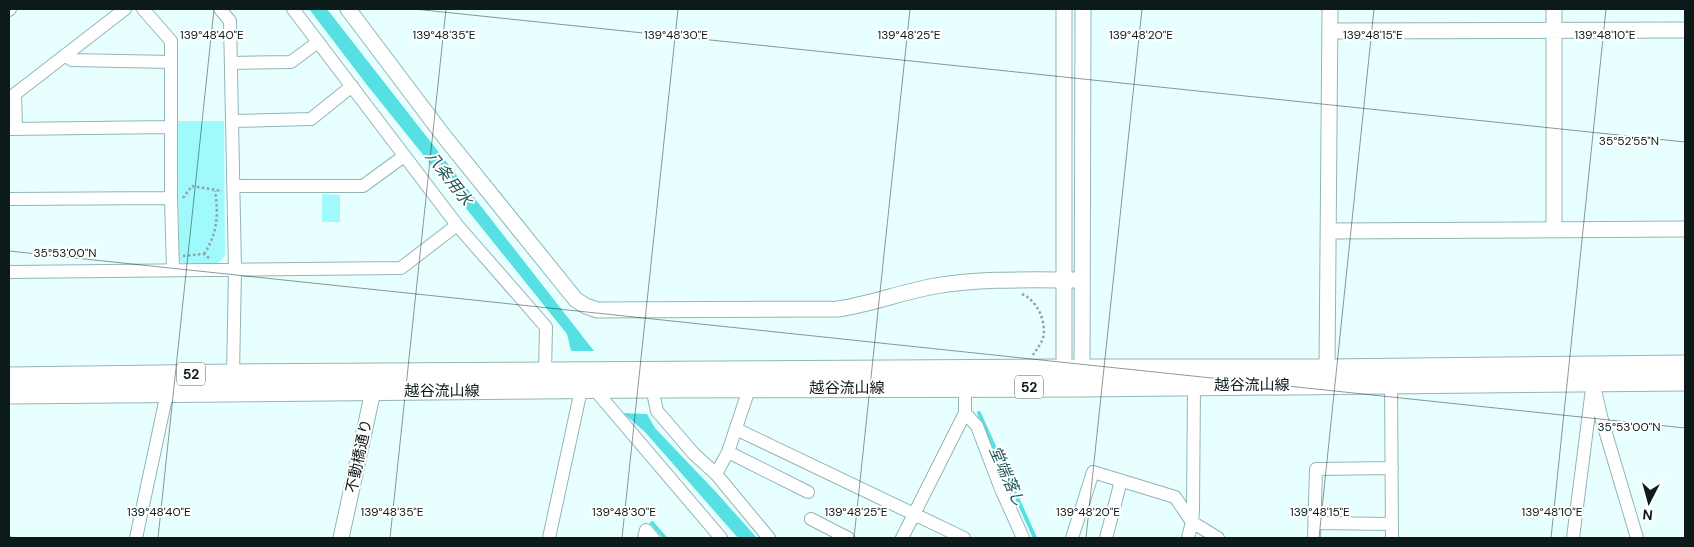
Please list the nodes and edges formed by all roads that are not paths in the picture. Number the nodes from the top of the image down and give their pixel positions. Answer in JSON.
{"nodes":[{"id":1,"x":125,"y":9,"type":"edge"},
{"id":2,"x":144,"y":9,"type":"edge"},
{"id":3,"x":220,"y":9,"type":"edge"},
{"id":4,"x":293,"y":9,"type":"edge"},
{"id":5,"x":348,"y":9,"type":"edge"},
{"id":6,"x":1064,"y":9,"type":"edge"},
{"id":7,"x":1083,"y":9,"type":"edge"},
{"id":8,"x":1330,"y":9,"type":"edge"},
{"id":9,"x":1554,"y":9,"type":"edge"},
{"id":10,"x":1554,"y":30,"type":"junction"},
{"id":11,"x":1685,"y":30,"type":"edge"},
{"id":12,"x":1330,"y":31,"type":"junction"},
{"id":13,"x":318,"y":42,"type":"junction"},
{"id":14,"x":65,"y":55,"type":"junction"},
{"id":15,"x":171,"y":62,"type":"junction"},
{"id":16,"x":231,"y":63,"type":"junction"},
{"id":17,"x":352,"y":86,"type":"junction"},
{"id":18,"x":232,"y":121,"type":"junction"},
{"id":19,"x":170,"y":127,"type":"junction"},
{"id":20,"x":12,"y":129,"type":"edge"},
{"id":21,"x":404,"y":156,"type":"junction"},
{"id":22,"x":234,"y":189,"type":"junction"},
{"id":23,"x":171,"y":198,"type":"junction"},
{"id":24,"x":9,"y":199,"type":"edge"},
{"id":25,"x":457,"y":224,"type":"junction"},
{"id":26,"x":1554,"y":229,"type":"junction"},
{"id":27,"x":1685,"y":229,"type":"edge"},
{"id":28,"x":1328,"y":231,"type":"junction"},
{"id":29,"x":235,"y":269,"type":"junction"},
{"id":30,"x":173,"y":270,"type":"junction"},
{"id":31,"x":9,"y":272,"type":"edge"},
{"id":32,"x":1064,"y":280,"type":"junction"},
{"id":33,"x":1082,"y":280,"type":"junction"},
{"id":34,"x":1685,"y":365,"type":"edge"},
{"id":35,"x":1327,"y":369,"type":"junction"},
{"id":36,"x":545,"y":372,"type":"junction"},
{"id":37,"x":233,"y":374,"type":"junction"},
{"id":38,"x":1391,"y":375,"type":"junction"},
{"id":39,"x":9,"y":377,"type":"edge"},
{"id":40,"x":1073,"y":378,"type":"junction"},
{"id":41,"x":1685,"y":381,"type":"edge"},
{"id":42,"x":373,"y":382,"type":"junction"},
{"id":43,"x":1593,"y":382,"type":"junction"},
{"id":44,"x":1194,"y":385,"type":"junction"},
{"id":45,"x":965,"y":387,"type":"junction"},
{"id":46,"x":652,"y":388,"type":"junction"},
{"id":47,"x":749,"y":389,"type":"junction"},
{"id":48,"x":588,"y":390,"type":"junction"},
{"id":49,"x":166,"y":393,"type":"junction"},
{"id":50,"x":9,"y":394,"type":"edge"},
{"id":51,"x":965,"y":413,"type":"junction"},
{"id":52,"x":736,"y":429,"type":"junction"},
{"id":53,"x":728,"y":452,"type":"junction"},
{"id":54,"x":1392,"y":468,"type":"junction"},
{"id":55,"x":716,"y":474,"type":"junction"},
{"id":56,"x":1121,"y":481,"type":"junction"},
{"id":57,"x":808,"y":492,"type":"dead end"},
{"id":58,"x":913,"y":515,"type":"junction"},
{"id":59,"x":812,"y":519,"type":"dead end"},
{"id":60,"x":1192,"y":522,"type":"junction"},
{"id":61,"x":1315,"y":522,"type":"junction"},
{"id":62,"x":1392,"y":524,"type":"junction"},
{"id":63,"x":136,"y":538,"type":"edge"},
{"id":64,"x":341,"y":538,"type":"edge"},
{"id":65,"x":549,"y":538,"type":"edge"},
{"id":66,"x":644,"y":538,"type":"edge"},
{"id":67,"x":653,"y":538,"type":"edge"},
{"id":68,"x":721,"y":538,"type":"edge"},
{"id":69,"x":769,"y":538,"type":"edge"},
{"id":70,"x":848,"y":538,"type":"edge"},
{"id":71,"x":902,"y":538,"type":"edge"},
{"id":72,"x":964,"y":538,"type":"edge"},
{"id":73,"x":1023,"y":538,"type":"edge"},
{"id":74,"x":1072,"y":538,"type":"edge"},
{"id":75,"x":1106,"y":538,"type":"edge"},
{"id":76,"x":1188,"y":538,"type":"edge"},
{"id":77,"x":1216,"y":538,"type":"edge"},
{"id":78,"x":1314,"y":538,"type":"edge"},
{"id":79,"x":1392,"y":538,"type":"edge"},
{"id":80,"x":1573,"y":538,"type":"edge"},
{"id":81,"x":1637,"y":538,"type":"edge"}],
"edges":[{"from":1,"to":14,"type":"street"},
{"from":2,"to":15,"type":"street"},
{"from":3,"to":16,"type":"street"},
{"from":4,"to":13,"type":"street"},
{"from":5,"to":32,"type":"street"},
{"from":6,"to":32,"type":"street"},
{"from":7,"to":33,"type":"street"},
{"from":8,"to":12,"type":"street"},
{"from":9,"to":10,"type":"street"},
{"from":10,"to":11,"type":"street"},
{"from":10,"to":12,"type":"street"},
{"from":10,"to":26,"type":"street"},
{"from":12,"to":28,"type":"street"},
{"from":13,"to":16,"type":"street"},
{"from":13,"to":17,"type":"street"},
{"from":14,"to":15,"type":"street"},
{"from":14,"to":20,"type":"street"},
{"from":15,"to":19,"type":"street"},
{"from":16,"to":18,"type":"street"},
{"from":17,"to":18,"type":"street"},
{"from":17,"to":21,"type":"street"},
{"from":18,"to":22,"type":"street"},
{"from":19,"to":20,"type":"street"},
{"from":19,"to":23,"type":"street"},
{"from":21,"to":22,"type":"street"},
{"from":21,"to":25,"type":"street"},
{"from":22,"to":29,"type":"street"},
{"from":23,"to":24,"type":"street"},
{"from":23,"to":30,"type":"street"},
{"from":25,"to":29,"type":"street"},
{"from":25,"to":36,"type":"street"},
{"from":26,"to":27,"type":"street"},
{"from":26,"to":28,"type":"street"},
{"from":28,"to":35,"type":"street"},
{"from":29,"to":30,"type":"street"},
{"from":29,"to":37,"type":"street"},
{"from":30,"to":31,"type":"street"},
{"from":32,"to":33,"type":"street"},
{"from":32,"to":40,"type":"street"},
{"from":33,"to":40,"type":"street"},
{"from":34,"to":38,"type":"main road","name":"越谷流山線","number":"52"},
{"from":35,"to":38,"type":"main road","name":"越谷流山線","number":"52"},
{"from":35,"to":40,"type":"main road","name":"越谷流山線","number":"52"},
{"from":36,"to":40,"type":"main road","name":"越谷流山線","number":"52"},
{"from":36,"to":42,"type":"main road","name":"越谷流山線","number":"52"},
{"from":37,"to":39,"type":"main road","name":"越谷流山線","number":"52"},
{"from":37,"to":42,"type":"main road","name":"越谷流山線","number":"52"},
{"from":38,"to":43,"type":"main road","name":"越谷流山線","number":"52"},
{"from":38,"to":44,"type":"main road","name":"越谷流山線","number":"52"},
{"from":38,"to":54,"type":"street"},
{"from":40,"to":44,"type":"main road","name":"越谷流山線","number":"52"},
{"from":40,"to":45,"type":"main road","name":"越谷流山線","number":"52"},
{"from":41,"to":43,"type":"main road","name":"越谷流山線","number":"52"},
{"from":42,"to":48,"type":"main road","name":"越谷流山線","number":"52"},
{"from":42,"to":49,"type":"main road","name":"越谷流山線","number":"52"},
{"from":42,"to":64,"type":"street","name":"不動橋通り"},
{"from":43,"to":80,"type":"street"},
{"from":43,"to":81,"type":"street"},
{"from":44,"to":60,"type":"street"},
{"from":45,"to":47,"type":"main road","name":"越谷流山線","number":"52"},
{"from":45,"to":51,"type":"street"},
{"from":46,"to":47,"type":"main road","name":"越谷流山線","number":"52"},
{"from":46,"to":48,"type":"main road","name":"越谷流山線","number":"52"},
{"from":46,"to":55,"type":"street"},
{"from":47,"to":52,"type":"street"},
{"from":48,"to":65,"type":"street"},
{"from":48,"to":68,"type":"street"},
{"from":49,"to":50,"type":"main road","name":"越谷流山線","number":"52"},
{"from":49,"to":63,"type":"street"},
{"from":51,"to":58,"type":"street"},
{"from":51,"to":73,"type":"street"},
{"from":52,"to":53,"type":"street"},
{"from":52,"to":58,"type":"street"},
{"from":53,"to":55,"type":"street"},
{"from":53,"to":57,"type":"street"},
{"from":54,"to":61,"type":"street"},
{"from":54,"to":62,"type":"street"},
{"from":55,"to":69,"type":"street"},
{"from":56,"to":60,"type":"street"},
{"from":56,"to":74,"type":"street"},
{"from":56,"to":75,"type":"street"},
{"from":58,"to":71,"type":"street"},
{"from":58,"to":72,"type":"street"},
{"from":59,"to":70,"type":"street"},
{"from":60,"to":76,"type":"street"},
{"from":60,"to":77,"type":"street"},
{"from":61,"to":62,"type":"street"},
{"from":61,"to":78,"type":"street"},
{"from":62,"to":79,"type":"street"},
{"from":66,"to":67,"type":"street"}]}
